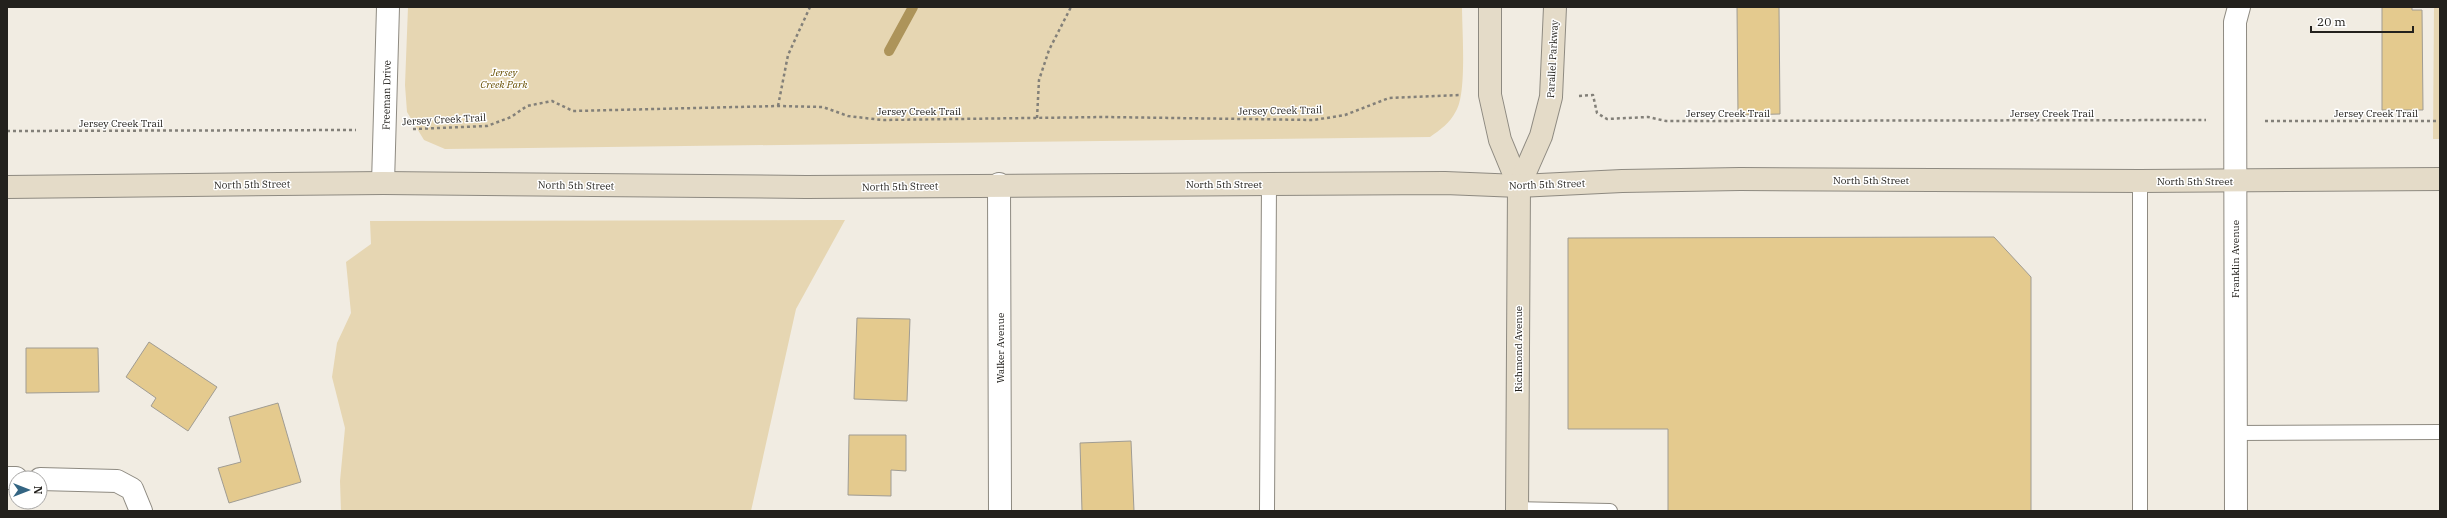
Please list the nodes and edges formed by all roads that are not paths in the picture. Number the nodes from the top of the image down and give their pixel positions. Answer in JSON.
{"nodes":[{"id":1,"x":388,"y":7,"type":"edge"},
{"id":2,"x":1490,"y":7,"type":"edge"},
{"id":3,"x":1555,"y":7,"type":"edge"},
{"id":4,"x":2239,"y":7,"type":"edge"},
{"id":5,"x":2440,"y":179,"type":"edge"},
{"id":6,"x":2140,"y":181,"type":"junction"},
{"id":7,"x":2235,"y":181,"type":"junction"},
{"id":8,"x":383,"y":183,"type":"junction"},
{"id":9,"x":999,"y":184,"type":"junction"},
{"id":10,"x":1269,"y":184,"type":"junction"},
{"id":11,"x":1519,"y":186,"type":"junction"},
{"id":12,"x":7,"y":187,"type":"edge"},
{"id":13,"x":2440,"y":432,"type":"edge"},
{"id":14,"x":2236,"y":433,"type":"junction"},
{"id":15,"x":48,"y":479,"type":"edge"},
{"id":16,"x":1517,"y":510,"type":"edge"},
{"id":17,"x":141,"y":511,"type":"edge"},
{"id":18,"x":1000,"y":511,"type":"edge"},
{"id":19,"x":1268,"y":511,"type":"edge"},
{"id":20,"x":1610,"y":511,"type":"edge"},
{"id":21,"x":2140,"y":511,"type":"edge"},
{"id":22,"x":2236,"y":511,"type":"edge"}],
"edges":[{"from":1,"to":8,"type":"street","name":"Freeman Drive"},
{"from":2,"to":11,"type":"street"},
{"from":3,"to":11,"type":"street","name":"Parallel Parkway"},
{"from":4,"to":7,"type":"street","name":"Franklin Avenue"},
{"from":5,"to":7,"type":"street","name":"North 5th Street"},
{"from":6,"to":7,"type":"street","name":"North 5th Street"},
{"from":6,"to":11,"type":"street","name":"North 5th Street"},
{"from":6,"to":21,"type":"lane"},
{"from":7,"to":14,"type":"street","name":"Franklin Avenue"},
{"from":8,"to":9,"type":"street","name":"North 5th Street"},
{"from":8,"to":12,"type":"street","name":"North 5th Street"},
{"from":9,"to":10,"type":"street","name":"North 5th Street"},
{"from":9,"to":18,"type":"street","name":"Walker Avenue"},
{"from":10,"to":11,"type":"street","name":"North 5th Street"},
{"from":10,"to":19,"type":"lane"},
{"from":11,"to":16,"type":"street","name":"Richmond Avenue"},
{"from":13,"to":14,"type":"lane"},
{"from":14,"to":22,"type":"street","name":"Franklin Avenue"},
{"from":15,"to":17,"type":"street"},
{"from":16,"to":20,"type":"lane"}]}
